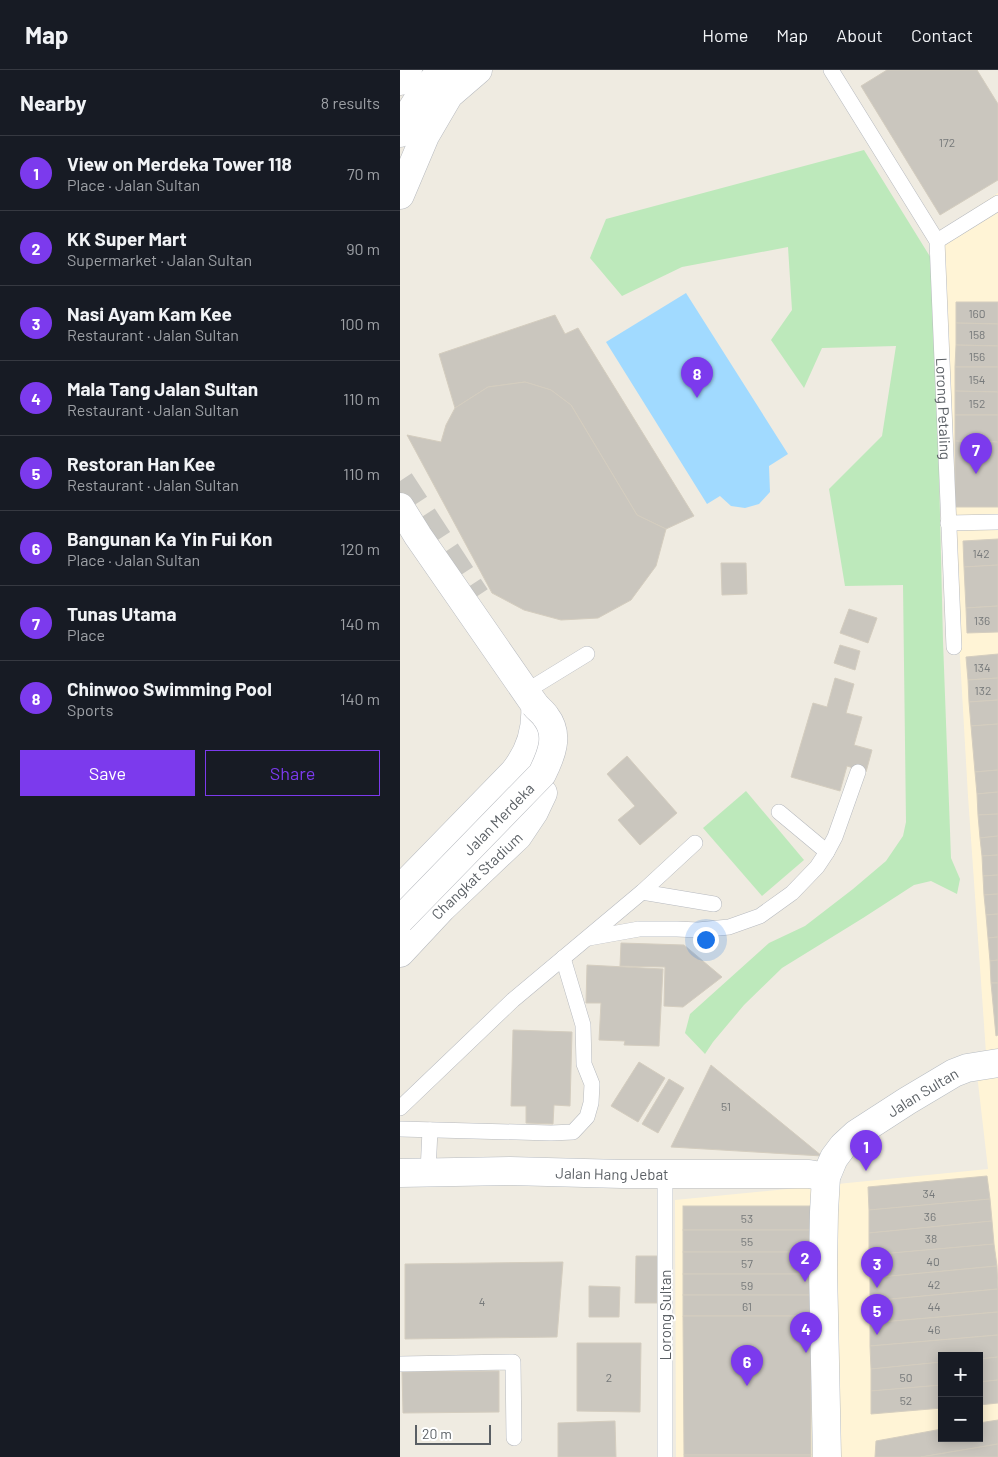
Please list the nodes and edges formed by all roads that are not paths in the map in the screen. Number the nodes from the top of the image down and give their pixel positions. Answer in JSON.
{"nodes":[{"id":1,"x":408,"y":70,"type":"edge"},
{"id":2,"x":443,"y":70,"type":"edge"},
{"id":3,"x":478,"y":70,"type":"edge"},
{"id":4,"x":831,"y":70,"type":"edge"},
{"id":5,"x":400,"y":81,"type":"edge"},
{"id":6,"x":400,"y":133,"type":"edge"},
{"id":7,"x":400,"y":195,"type":"edge"},
{"id":8,"x":998,"y":203,"type":"edge"},
{"id":9,"x":937,"y":241,"type":"junction"},
{"id":10,"x":400,"y":507,"type":"edge"},
{"id":11,"x":998,"y":522,"type":"edge"},
{"id":12,"x":948,"y":523,"type":"junction"},
{"id":13,"x":954,"y":647,"type":"dead end"},
{"id":14,"x":587,"y":654,"type":"dead end"},
{"id":15,"x":530,"y":698,"type":"junction"},
{"id":16,"x":858,"y":772,"type":"dead end"},
{"id":17,"x":543,"y":792,"type":"dead end"},
{"id":18,"x":779,"y":812,"type":"dead end"},
{"id":19,"x":696,"y":844,"type":"dead end"},
{"id":20,"x":826,"y":852,"type":"junction"},
{"id":21,"x":400,"y":889,"type":"edge"},
{"id":22,"x":642,"y":892,"type":"junction"},
{"id":23,"x":714,"y":904,"type":"dead end"},
{"id":24,"x":400,"y":920,"type":"edge"},
{"id":25,"x":587,"y":938,"type":"junction"},
{"id":26,"x":400,"y":953,"type":"edge"},
{"id":27,"x":563,"y":958,"type":"junction"},
{"id":28,"x":998,"y":1063,"type":"edge"},
{"id":29,"x":400,"y":1108,"type":"edge"},
{"id":30,"x":400,"y":1129,"type":"edge"},
{"id":31,"x":430,"y":1130,"type":"junction"},
{"id":32,"x":428,"y":1172,"type":"junction"},
{"id":33,"x":400,"y":1173,"type":"edge"},
{"id":34,"x":665,"y":1174,"type":"junction"},
{"id":35,"x":826,"y":1177,"type":"junction"},
{"id":36,"x":400,"y":1364,"type":"edge"},
{"id":37,"x":514,"y":1438,"type":"dead end"},
{"id":38,"x":665,"y":1457,"type":"edge"},
{"id":39,"x":827,"y":1457,"type":"edge"}],
"edges":[{"from":1,"to":5,"type":"street"},
{"from":2,"to":6,"type":"street"},
{"from":3,"to":7,"type":"street"},
{"from":4,"to":9,"type":"lane"},
{"from":8,"to":9,"type":"lane"},
{"from":9,"to":12,"type":"lane","name":"Lorong Petaling"},
{"from":10,"to":15,"type":"street","name":"Jalan Merdeka"},
{"from":11,"to":12,"type":"lane"},
{"from":12,"to":13,"type":"lane","name":"Lorong Petaling"},
{"from":14,"to":15,"type":"lane"},
{"from":15,"to":21,"type":"street","name":"Jalan Merdeka"},
{"from":15,"to":24,"type":"street","name":"Jalan Merdeka","bridge":true},
{"from":16,"to":20,"type":"lane"},
{"from":17,"to":26,"type":"street","name":"Changkat Stadium"},
{"from":18,"to":20,"type":"lane"},
{"from":19,"to":22,"type":"lane"},
{"from":20,"to":25,"type":"lane"},
{"from":22,"to":23,"type":"lane"},
{"from":22,"to":25,"type":"lane"},
{"from":25,"to":27,"type":"lane"},
{"from":27,"to":29,"type":"lane"},
{"from":27,"to":31,"type":"lane"},
{"from":28,"to":35,"type":"street","name":"Jalan Sultan"},
{"from":30,"to":31,"type":"lane"},
{"from":31,"to":32,"type":"lane"},
{"from":32,"to":33,"type":"street","name":"Jalan Hang Jebat"},
{"from":32,"to":34,"type":"street","name":"Jalan Hang Jebat"},
{"from":34,"to":35,"type":"street","name":"Jalan Hang Jebat"},
{"from":34,"to":38,"type":"lane","name":"Lorong Sultan"},
{"from":35,"to":39,"type":"street","name":"Jalan Sultan"},
{"from":36,"to":37,"type":"lane"}]}
